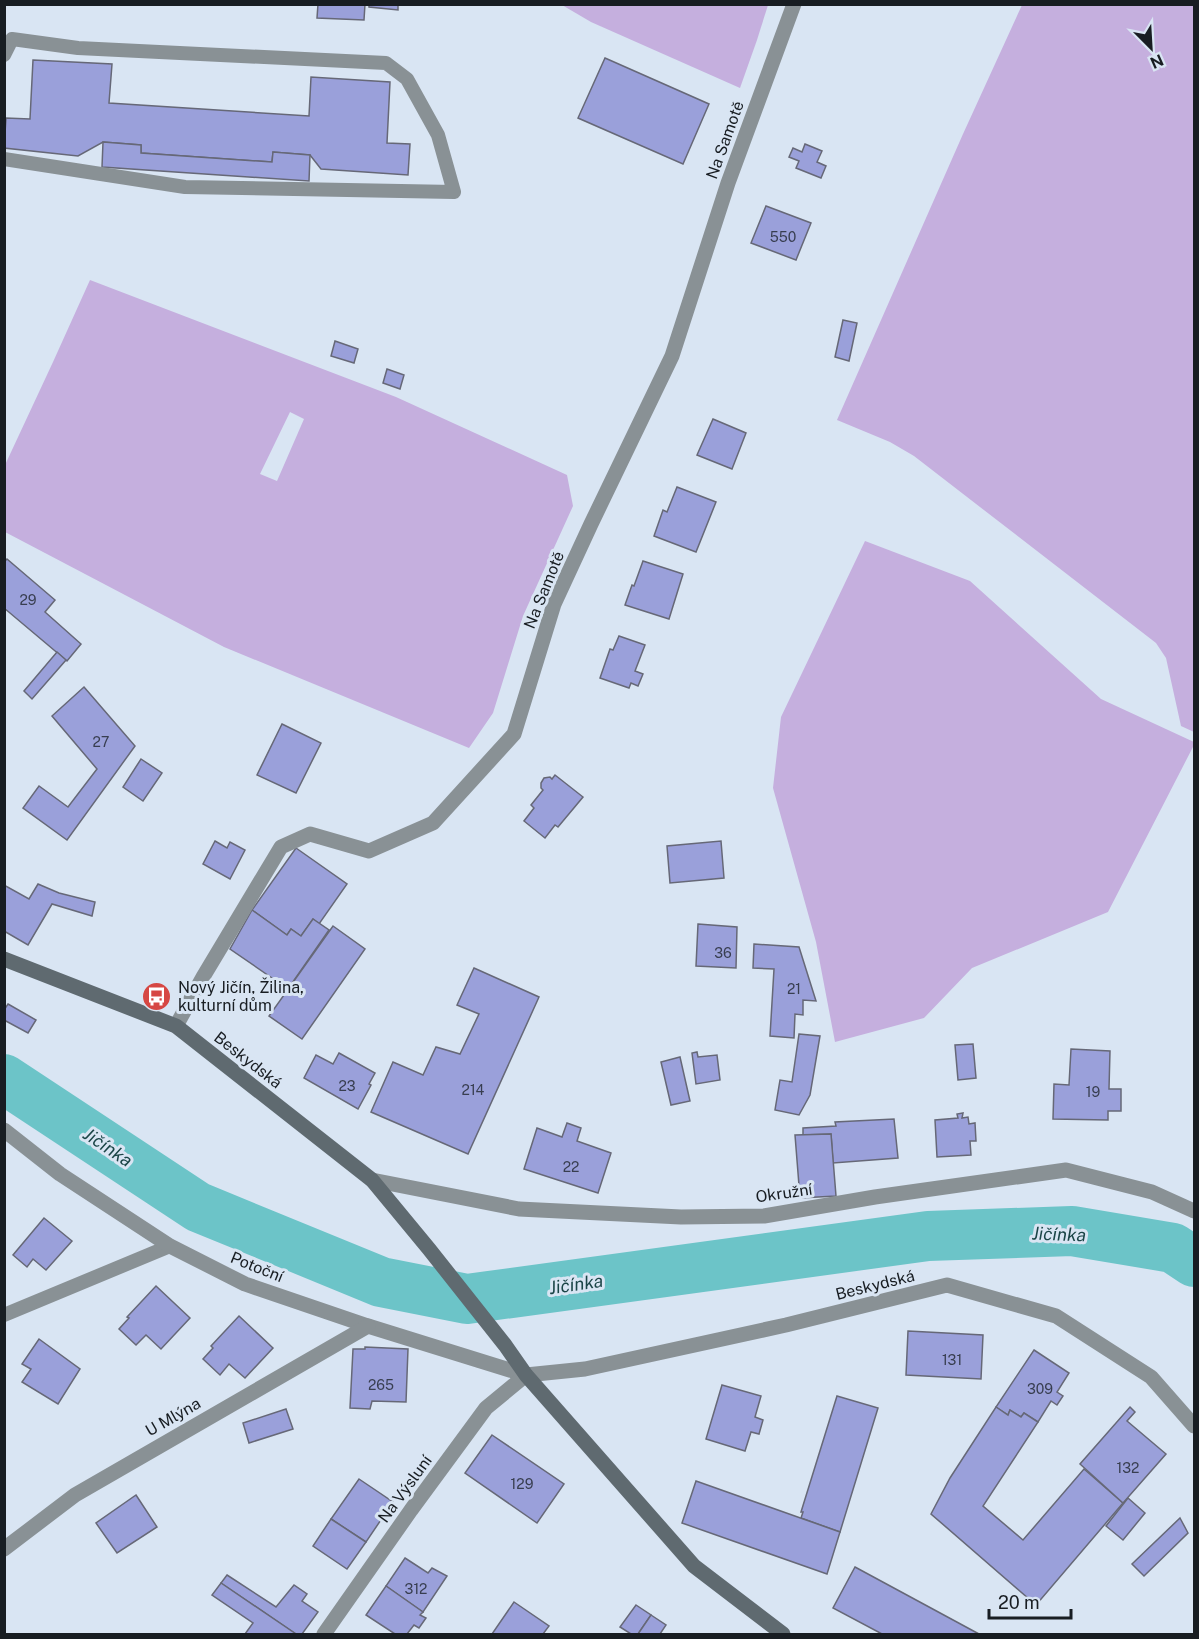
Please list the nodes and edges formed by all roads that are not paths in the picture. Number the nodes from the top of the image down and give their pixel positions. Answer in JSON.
{"nodes":[{"id":1,"x":794,"y":4,"type":"edge"},
{"id":2,"x":4,"y":55,"type":"edge"},
{"id":3,"x":4,"y":159,"type":"edge"},
{"id":4,"x":4,"y":959,"type":"edge"},
{"id":5,"x":176,"y":1026,"type":"junction"},
{"id":6,"x":4,"y":1130,"type":"edge"},
{"id":7,"x":372,"y":1180,"type":"junction"},
{"id":8,"x":1194,"y":1211,"type":"edge"},
{"id":9,"x":170,"y":1246,"type":"junction"},
{"id":10,"x":4,"y":1315,"type":"edge"},
{"id":11,"x":368,"y":1326,"type":"junction"},
{"id":12,"x":526,"y":1375,"type":"junction"},
{"id":13,"x":1194,"y":1426,"type":"edge"},
{"id":14,"x":4,"y":1550,"type":"edge"},
{"id":15,"x":324,"y":1635,"type":"edge"},
{"id":16,"x":783,"y":1635,"type":"edge"}],
"edges":[{"from":1,"to":5,"type":"street","name":"Na Samotě"},
{"from":2,"to":3,"type":"lane"},
{"from":4,"to":5,"type":"street","name":"Beskydská"},
{"from":5,"to":7,"type":"street","name":"Beskydská"},
{"from":6,"to":9,"type":"street","name":"Potoční"},
{"from":7,"to":8,"type":"street","name":"Okružní"},
{"from":7,"to":12,"type":"street","name":"Beskydská"},
{"from":9,"to":10,"type":"lane"},
{"from":9,"to":11,"type":"street","name":"Potoční"},
{"from":11,"to":12,"type":"street","name":"Potoční"},
{"from":11,"to":14,"type":"street","name":"U Mlýna"},
{"from":12,"to":13,"type":"street","name":"Beskydská"},
{"from":12,"to":15,"type":"street","name":"Na Výsluní"},
{"from":12,"to":16,"type":"street"}]}
